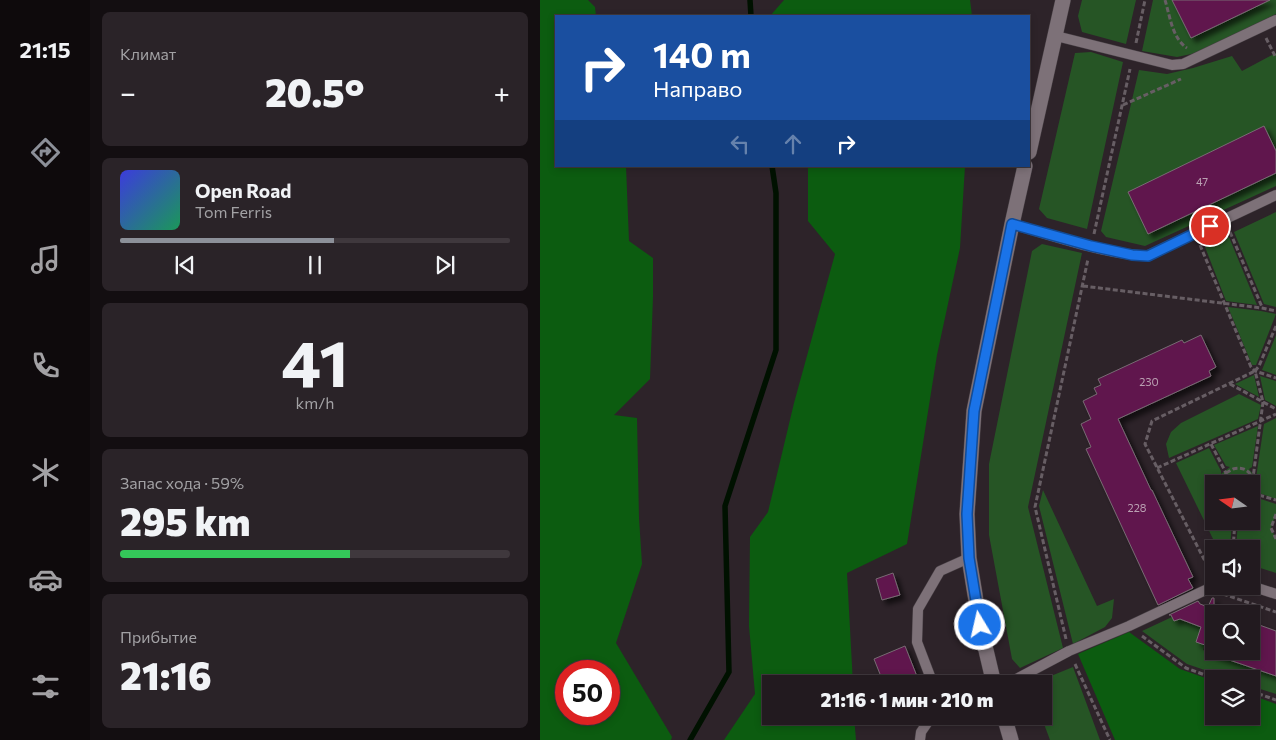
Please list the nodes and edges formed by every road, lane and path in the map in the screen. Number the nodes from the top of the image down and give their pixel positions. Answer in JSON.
{"nodes":[{"id":1,"x":1063,"y":0,"type":"edge"},
{"id":2,"x":1145,"y":0,"type":"edge"},
{"id":3,"x":1165,"y":0,"type":"edge"},
{"id":4,"x":1276,"y":20,"type":"edge"},
{"id":5,"x":1056,"y":36,"type":"junction"},
{"id":6,"x":1190,"y":50,"type":"dead end"},
{"id":7,"x":1133,"y":56,"type":"junction"},
{"id":8,"x":1030,"y":148,"type":"edge"},
{"id":9,"x":1026,"y":167,"type":"edge"},
{"id":10,"x":1276,"y":195,"type":"edge"},
{"id":11,"x":1224,"y":219,"type":"junction"},
{"id":12,"x":1012,"y":224,"type":"junction"},
{"id":13,"x":1195,"y":233,"type":"junction"},
{"id":14,"x":1091,"y":246,"type":"junction"},
{"id":15,"x":1083,"y":286,"type":"junction"},
{"id":16,"x":1223,"y":303,"type":"junction"},
{"id":17,"x":1262,"y":308,"type":"junction"},
{"id":18,"x":1276,"y":312,"type":"edge"},
{"id":19,"x":1276,"y":326,"type":"edge"},
{"id":20,"x":1255,"y":371,"type":"junction"},
{"id":21,"x":1276,"y":378,"type":"edge"},
{"id":22,"x":1229,"y":384,"type":"junction"},
{"id":23,"x":1264,"y":402,"type":"junction"},
{"id":24,"x":1276,"y":409,"type":"edge"},
{"id":25,"x":1276,"y":414,"type":"edge"},
{"id":26,"x":1261,"y":421,"type":"junction"},
{"id":27,"x":1211,"y":444,"type":"junction"},
{"id":28,"x":1157,"y":468,"type":"junction"},
{"id":29,"x":1226,"y":473,"type":"joint"},
{"id":30,"x":1251,"y":475,"type":"edge"},
{"id":31,"x":1253,"y":475,"type":"edge"},
{"id":32,"x":1260,"y":496,"type":"edge"},
{"id":33,"x":1276,"y":500,"type":"edge"},
{"id":34,"x":1276,"y":514,"type":"edge"},
{"id":35,"x":1276,"y":539,"type":"edge"},
{"id":36,"x":969,"y":558,"type":"junction"},
{"id":37,"x":1205,"y":562,"type":"edge"},
{"id":38,"x":1260,"y":589,"type":"edge"},
{"id":39,"x":1205,"y":590,"type":"edge"},
{"id":40,"x":1276,"y":594,"type":"edge"},
{"id":41,"x":1225,"y":595,"type":"edge"},
{"id":42,"x":1276,"y":612,"type":"edge"},
{"id":43,"x":1128,"y":626,"type":"junction"},
{"id":44,"x":1069,"y":652,"type":"junction"},
{"id":45,"x":930,"y":675,"type":"edge"},
{"id":46,"x":992,"y":675,"type":"edge"},
{"id":47,"x":1024,"y":675,"type":"edge"},
{"id":48,"x":1205,"y":675,"type":"edge"},
{"id":49,"x":1260,"y":694,"type":"edge"},
{"id":50,"x":1276,"y":700,"type":"edge"},
{"id":51,"x":926,"y":725,"type":"edge"},
{"id":52,"x":1007,"y":725,"type":"edge"},
{"id":53,"x":920,"y":740,"type":"edge"},
{"id":54,"x":1011,"y":740,"type":"edge"},
{"id":55,"x":1110,"y":740,"type":"edge"}],
"edges":[{"from":1,"to":5,"type":"main road"},
{"from":2,"to":7,"type":"path"},
{"from":3,"to":6,"type":"path"},
{"from":4,"to":7,"type":"lane"},
{"from":5,"to":7,"type":"lane"},
{"from":5,"to":8,"type":"main road"},
{"from":7,"to":14,"type":"path"},
{"from":9,"to":12,"type":"main road"},
{"from":10,"to":11,"type":"lane"},
{"from":11,"to":13,"type":"lane"},
{"from":11,"to":17,"type":"path"},
{"from":12,"to":14,"type":"lane"},
{"from":12,"to":36,"type":"main road"},
{"from":13,"to":14,"type":"lane"},
{"from":13,"to":16,"type":"path"},
{"from":14,"to":15,"type":"path"},
{"from":15,"to":16,"type":"path"},
{"from":15,"to":44,"type":"path"},
{"from":16,"to":17,"type":"path"},
{"from":16,"to":20,"type":"path"},
{"from":17,"to":18,"type":"path"},
{"from":19,"to":20,"type":"path"},
{"from":20,"to":21,"type":"path"},
{"from":20,"to":22,"type":"path"},
{"from":20,"to":23,"type":"path"},
{"from":22,"to":23,"type":"path"},
{"from":22,"to":28,"type":"path"},
{"from":23,"to":24,"type":"path"},
{"from":23,"to":26,"type":"path"},
{"from":25,"to":26,"type":"path"},
{"from":26,"to":27,"type":"path"},
{"from":26,"to":31,"type":"path"},
{"from":27,"to":28,"type":"path"},
{"from":27,"to":29,"type":"path"},
{"from":28,"to":37,"type":"path"},
{"from":29,"to":30,"type":"path"},
{"from":32,"to":33,"type":"path"},
{"from":34,"to":35,"type":"path"},
{"from":36,"to":45,"type":"lane"},
{"from":36,"to":46,"type":"main road"},
{"from":38,"to":40,"type":"lane"},
{"from":39,"to":43,"type":"lane"},
{"from":41,"to":42,"type":"path"},
{"from":43,"to":44,"type":"lane"},
{"from":43,"to":48,"type":"path"},
{"from":44,"to":47,"type":"lane"},
{"from":44,"to":55,"type":"path"},
{"from":49,"to":50,"type":"path"},
{"from":51,"to":53,"type":"lane"},
{"from":52,"to":54,"type":"main road"}]}
